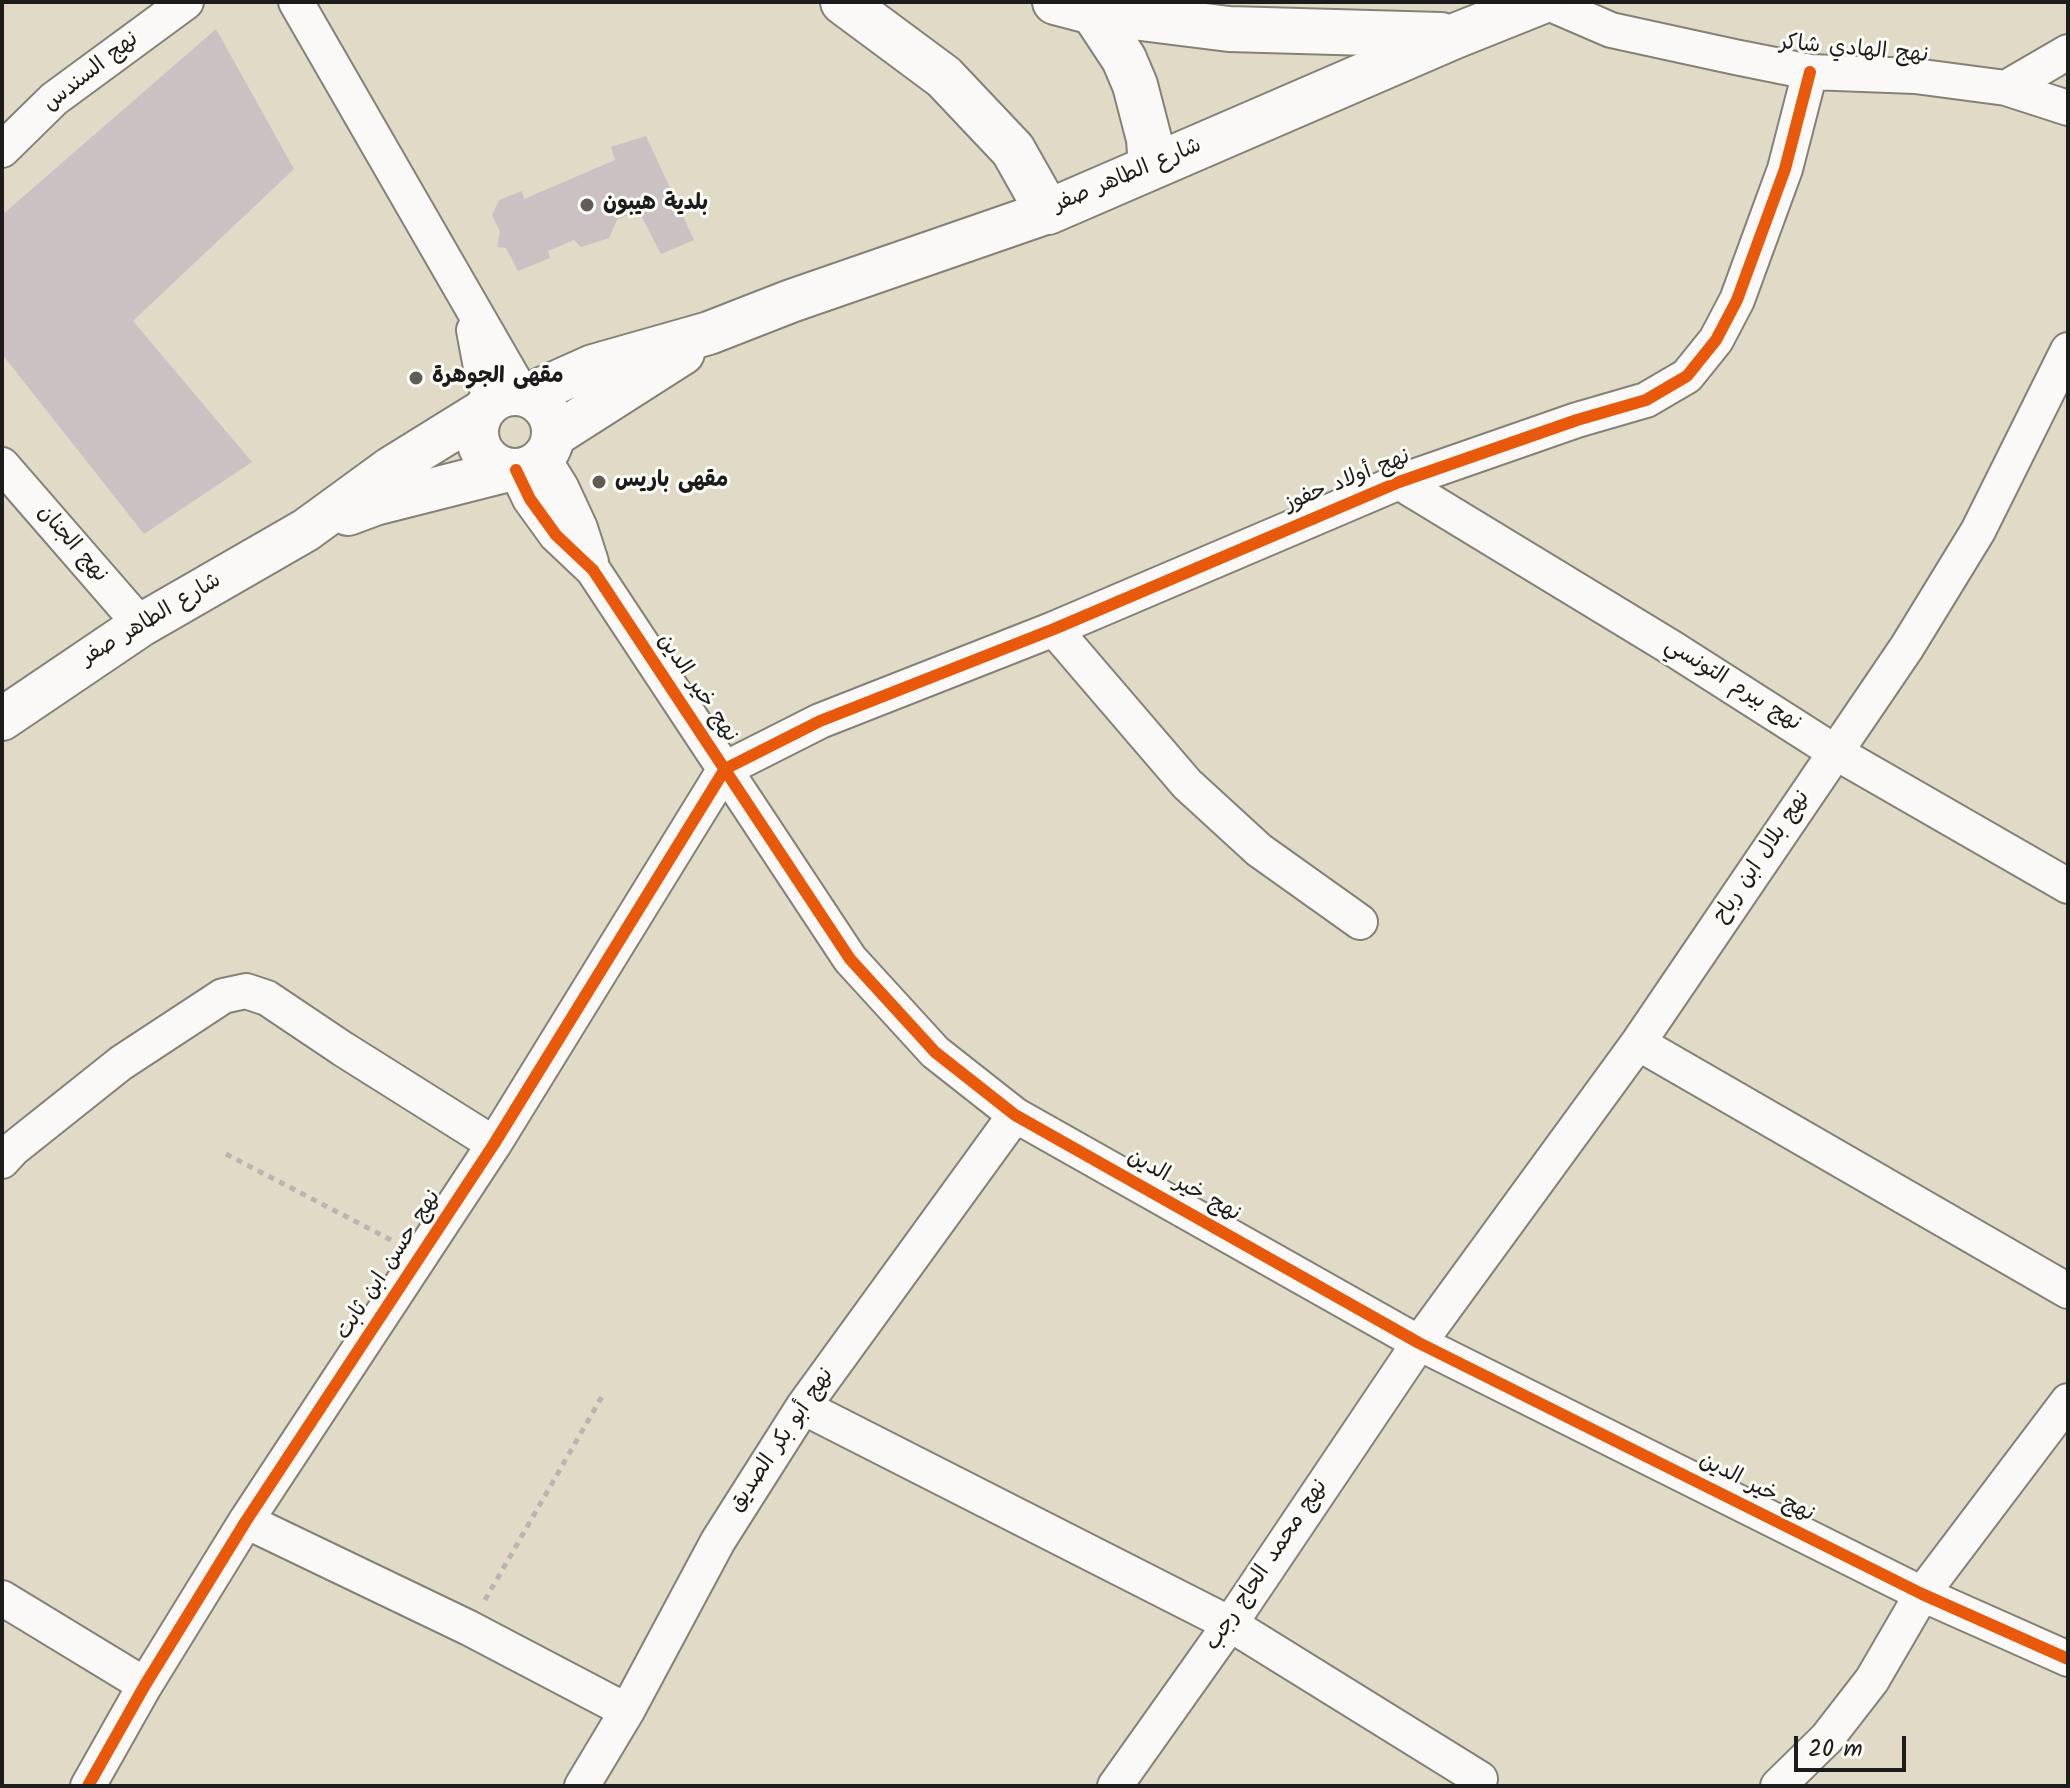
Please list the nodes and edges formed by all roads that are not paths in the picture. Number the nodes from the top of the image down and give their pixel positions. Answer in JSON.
{"nodes":[{"id":1,"x":186,"y":2,"type":"edge"},
{"id":2,"x":296,"y":2,"type":"edge"},
{"id":3,"x":843,"y":2,"type":"edge"},
{"id":4,"x":1543,"y":2,"type":"edge"},
{"id":5,"x":1074,"y":7,"type":"edge"},
{"id":6,"x":1455,"y":36,"type":"junction"},
{"id":7,"x":2068,"y":52,"type":"edge"},
{"id":8,"x":1810,"y":72,"type":"junction"},
{"id":9,"x":2006,"y":88,"type":"junction"},
{"id":10,"x":2068,"y":108,"type":"edge"},
{"id":11,"x":2,"y":150,"type":"edge"},
{"id":12,"x":1151,"y":167,"type":"junction"},
{"id":13,"x":1048,"y":212,"type":"junction"},
{"id":14,"x":709,"y":333,"type":"junction"},
{"id":15,"x":2068,"y":350,"type":"edge"},
{"id":16,"x":506,"y":400,"type":"junction"},
{"id":17,"x":530,"y":458,"type":"junction"},
{"id":18,"x":2,"y":465,"type":"edge"},
{"id":19,"x":1399,"y":482,"type":"junction"},
{"id":20,"x":306,"y":530,"type":"junction"},
{"id":21,"x":141,"y":625,"type":"junction"},
{"id":22,"x":1054,"y":629,"type":"junction"},
{"id":23,"x":2,"y":719,"type":"edge"},
{"id":24,"x":1835,"y":752,"type":"junction"},
{"id":25,"x":725,"y":769,"type":"junction"},
{"id":26,"x":2068,"y":886,"type":"edge"},
{"id":27,"x":1360,"y":922,"type":"dead end"},
{"id":28,"x":1638,"y":1043,"type":"junction"},
{"id":29,"x":1015,"y":1115,"type":"junction"},
{"id":30,"x":494,"y":1144,"type":"junction"},
{"id":31,"x":2,"y":1161,"type":"edge"},
{"id":32,"x":2068,"y":1291,"type":"edge"},
{"id":33,"x":1419,"y":1343,"type":"junction"},
{"id":34,"x":2068,"y":1401,"type":"edge"},
{"id":35,"x":803,"y":1407,"type":"junction"},
{"id":36,"x":246,"y":1521,"type":"junction"},
{"id":37,"x":1922,"y":1594,"type":"junction"},
{"id":38,"x":2,"y":1598,"type":"edge"},
{"id":39,"x":1230,"y":1624,"type":"junction"},
{"id":40,"x":2068,"y":1659,"type":"edge"},
{"id":41,"x":145,"y":1685,"type":"junction"},
{"id":42,"x":627,"y":1711,"type":"junction"},
{"id":43,"x":1480,"y":1779,"type":"dead end"},
{"id":44,"x":98,"y":1784,"type":"edge"},
{"id":45,"x":582,"y":1786,"type":"edge"},
{"id":46,"x":1115,"y":1786,"type":"edge"},
{"id":47,"x":1778,"y":1786,"type":"edge"}],
"edges":[{"from":1,"to":11,"type":"street","name":"نهج السندس"},
{"from":2,"to":16,"type":"street"},
{"from":3,"to":13,"type":"main road"},
{"from":4,"to":6,"type":"main road","name":"شارع الطاهر صفر"},
{"from":4,"to":8,"type":"street","name":"نهج الهادي شاكر"},
{"from":5,"to":6,"type":"main road"},
{"from":5,"to":12,"type":"main road"},
{"from":6,"to":12,"type":"main road","name":"شارع الطاهر صفر"},
{"from":7,"to":9,"type":"street"},
{"from":8,"to":9,"type":"street","name":"نهج الهادي شاكر"},
{"from":8,"to":19,"type":"street","name":"نهج أولاد حفوز"},
{"from":9,"to":10,"type":"street","name":"نهج الهادي شاكر"},
{"from":12,"to":13,"type":"main road","name":"شارع الطاهر صفر"},
{"from":13,"to":14,"type":"street","name":"شارع الطاهر صفر"},
{"from":14,"to":16,"type":"street","name":"شارع الطاهر صفر"},
{"from":14,"to":17,"type":"street","name":"شارع الطاهر صفر"},
{"from":15,"to":24,"type":"street","name":"نهج بلال ابن رباح"},
{"from":16,"to":17,"type":"street"},
{"from":16,"to":17,"type":"street"},
{"from":16,"to":20,"type":"street","name":"شارع الطاهر صفر"},
{"from":17,"to":20,"type":"street","name":"شارع الطاهر صفر"},
{"from":17,"to":25,"type":"street","name":"نهج خير الدين"},
{"from":18,"to":21,"type":"street","name":"نهج الجنان"},
{"from":19,"to":22,"type":"street","name":"نهج أولاد حفوز"},
{"from":19,"to":24,"type":"street","name":"نهج بيرم التونسي"},
{"from":20,"to":21,"type":"street","name":"شارع الطاهر صفر"},
{"from":21,"to":23,"type":"street","name":"شارع الطاهر صفر"},
{"from":22,"to":25,"type":"street","name":"نهج أولاد حفوز"},
{"from":22,"to":27,"type":"street"},
{"from":24,"to":26,"type":"street","name":"نهج بيرم التونسي"},
{"from":24,"to":28,"type":"street","name":"نهج بلال ابن رباح"},
{"from":25,"to":29,"type":"street","name":"نهج خير الدين"},
{"from":25,"to":30,"type":"street","name":"نهج حسن ابن ثابت"},
{"from":28,"to":32,"type":"street"},
{"from":28,"to":33,"type":"street","name":"نهج بلال ابن رباح"},
{"from":29,"to":33,"type":"street","name":"نهج خير الدين"},
{"from":29,"to":35,"type":"street","name":"نهج أبو بكر الصديق"},
{"from":30,"to":31,"type":"street"},
{"from":30,"to":36,"type":"street","name":"نهج حسن ابن ثابت"},
{"from":33,"to":37,"type":"street","name":"نهج خير الدين"},
{"from":33,"to":39,"type":"street","name":"نهج محمد الحاج رجب"},
{"from":34,"to":37,"type":"street"},
{"from":35,"to":39,"type":"street"},
{"from":35,"to":42,"type":"street","name":"نهج أبو بكر الصديق"},
{"from":36,"to":41,"type":"street","name":"نهج حسن ابن ثابت"},
{"from":36,"to":42,"type":"street"},
{"from":37,"to":40,"type":"street","name":"نهج خير الدين"},
{"from":37,"to":47,"type":"street"},
{"from":38,"to":41,"type":"street"},
{"from":39,"to":43,"type":"street"},
{"from":39,"to":46,"type":"street","name":"نهج محمد الحاج رجب"},
{"from":41,"to":44,"type":"street","name":"نهج حسن ابن ثابت"},
{"from":42,"to":45,"type":"street","name":"نهج أبو بكر الصديق"}]}
